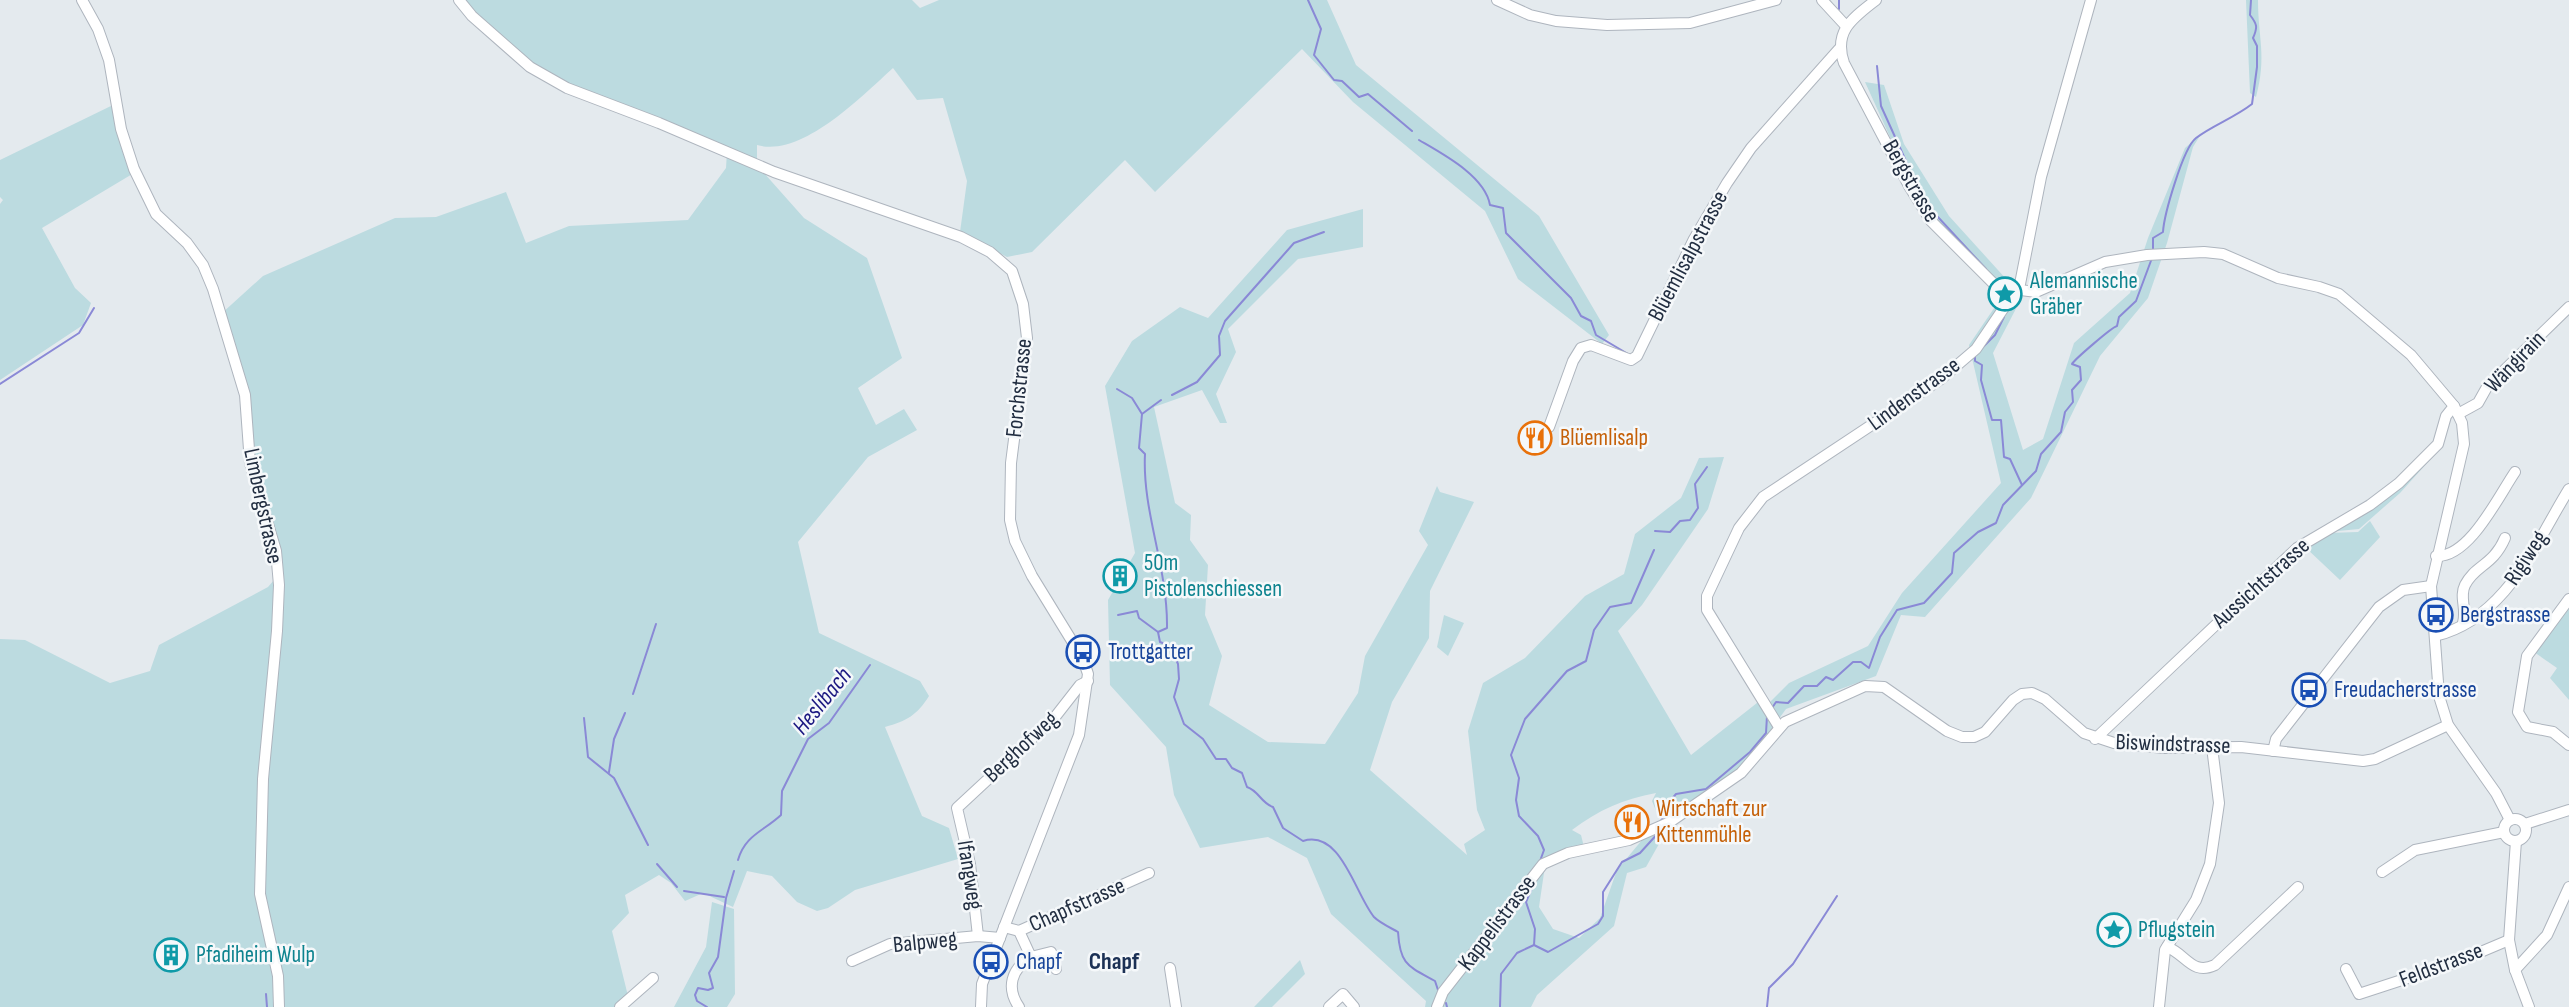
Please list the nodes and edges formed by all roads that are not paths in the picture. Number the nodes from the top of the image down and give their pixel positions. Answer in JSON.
{"nodes":[{"id":1,"x":82,"y":0,"type":"edge"},
{"id":2,"x":459,"y":0,"type":"edge"},
{"id":3,"x":1497,"y":0,"type":"edge"},
{"id":4,"x":1776,"y":0,"type":"edge"},
{"id":5,"x":1822,"y":0,"type":"edge"},
{"id":6,"x":1877,"y":0,"type":"edge"},
{"id":7,"x":2091,"y":0,"type":"edge"},
{"id":8,"x":1846,"y":26,"type":"junction"},
{"id":9,"x":1839,"y":49,"type":"junction"},
{"id":10,"x":1997,"y":287,"type":"junction"},
{"id":11,"x":2016,"y":291,"type":"junction"},
{"id":12,"x":2569,"y":307,"type":"edge"},
{"id":13,"x":2003,"y":308,"type":"junction"},
{"id":14,"x":2456,"y":410,"type":"junction"},
{"id":15,"x":1549,"y":427,"type":"dead end"},
{"id":16,"x":2515,"y":472,"type":"dead end"},
{"id":17,"x":2569,"y":489,"type":"edge"},
{"id":18,"x":2505,"y":538,"type":"dead end"},
{"id":19,"x":2435,"y":556,"type":"junction"},
{"id":20,"x":2431,"y":586,"type":"junction"},
{"id":21,"x":2569,"y":599,"type":"edge"},
{"id":22,"x":2462,"y":624,"type":"junction"},
{"id":23,"x":2435,"y":636,"type":"junction"},
{"id":24,"x":1088,"y":681,"type":"junction"},
{"id":25,"x":2448,"y":725,"type":"junction"},
{"id":26,"x":1779,"y":727,"type":"junction"},
{"id":27,"x":2095,"y":739,"type":"junction"},
{"id":28,"x":2569,"y":745,"type":"edge"},
{"id":29,"x":2212,"y":747,"type":"junction"},
{"id":30,"x":2273,"y":751,"type":"junction"},
{"id":31,"x":2569,"y":810,"type":"edge"},
{"id":32,"x":958,"y":814,"type":"joint"},
{"id":33,"x":2510,"y":820,"type":"junction"},
{"id":34,"x":2525,"y":824,"type":"junction"},
{"id":35,"x":2504,"y":832,"type":"junction"},
{"id":36,"x":2516,"y":841,"type":"junction"},
{"id":37,"x":2382,"y":872,"type":"dead end"},
{"id":38,"x":1149,"y":873,"type":"dead end"},
{"id":39,"x":2298,"y":887,"type":"dead end"},
{"id":40,"x":2569,"y":887,"type":"edge"},
{"id":41,"x":1004,"y":927,"type":"junction"},
{"id":42,"x":1019,"y":931,"type":"junction"},
{"id":43,"x":978,"y":936,"type":"junction"},
{"id":44,"x":1000,"y":938,"type":"junction"},
{"id":45,"x":2509,"y":940,"type":"junction"},
{"id":46,"x":2167,"y":947,"type":"junction"},
{"id":47,"x":1031,"y":957,"type":"junction"},
{"id":48,"x":852,"y":961,"type":"dead end"},
{"id":49,"x":1170,"y":968,"type":"dead end"},
{"id":50,"x":1056,"y":969,"type":"dead end"},
{"id":51,"x":2346,"y":969,"type":"dead end"},
{"id":52,"x":2515,"y":970,"type":"junction"},
{"id":53,"x":653,"y":978,"type":"dead end"},
{"id":54,"x":279,"y":1007,"type":"edge"},
{"id":55,"x":620,"y":1007,"type":"edge"},
{"id":56,"x":981,"y":1007,"type":"edge"},
{"id":57,"x":1019,"y":1007,"type":"edge"},
{"id":58,"x":1176,"y":1007,"type":"edge"},
{"id":59,"x":1329,"y":1007,"type":"edge"},
{"id":60,"x":1354,"y":1007,"type":"edge"},
{"id":61,"x":1437,"y":1007,"type":"edge"},
{"id":62,"x":2159,"y":1007,"type":"edge"},
{"id":63,"x":2529,"y":1007,"type":"edge"}],
"edges":[{"from":1,"to":54,"type":"street","name":"Limbergstrasse"},
{"from":2,"to":24,"type":"street","name":"Forchstrasse"},
{"from":3,"to":4,"type":"street"},
{"from":5,"to":8,"type":"street"},
{"from":6,"to":8,"type":"street"},
{"from":7,"to":11,"type":"street","name":"Lindenstrasse"},
{"from":8,"to":9,"type":"street"},
{"from":9,"to":10,"type":"street","name":"Bergstrasse"},
{"from":9,"to":15,"type":"street","name":"Blüemlisalpstrasse"},
{"from":10,"to":11,"type":"street"},
{"from":10,"to":13,"type":"street"},
{"from":11,"to":13,"type":"street","name":"Lindenstrasse"},
{"from":11,"to":14,"type":"street"},
{"from":12,"to":14,"type":"street","name":"Wängirain"},
{"from":13,"to":26,"type":"street","name":"Lindenstrasse"},
{"from":14,"to":19,"type":"street"},
{"from":14,"to":27,"type":"street","name":"Aussichtstrasse"},
{"from":16,"to":19,"type":"street"},
{"from":17,"to":22,"type":"street","name":"Rigiweg"},
{"from":18,"to":22,"type":"street"},
{"from":19,"to":20,"type":"street"},
{"from":20,"to":23,"type":"street"},
{"from":20,"to":30,"type":"street"},
{"from":21,"to":28,"type":"street"},
{"from":22,"to":23,"type":"street","name":"Rigiweg"},
{"from":23,"to":25,"type":"street"},
{"from":24,"to":32,"type":"street","name":"Berghofweg"},
{"from":24,"to":41,"type":"street","name":"Forchstrasse"},
{"from":25,"to":30,"type":"street","name":"Biswindstrasse"},
{"from":25,"to":33,"type":"street"},
{"from":26,"to":27,"type":"street","name":"Biswindstrasse"},
{"from":26,"to":61,"type":"street","name":"Kappelistrasse"},
{"from":27,"to":29,"type":"street","name":"Biswindstrasse"},
{"from":29,"to":30,"type":"street","name":"Biswindstrasse"},
{"from":29,"to":46,"type":"street"},
{"from":31,"to":34,"type":"street"},
{"from":32,"to":43,"type":"street","name":"Ifangweg"},
{"from":33,"to":34,"type":"street"},
{"from":33,"to":35,"type":"street"},
{"from":34,"to":36,"type":"street"},
{"from":35,"to":36,"type":"street"},
{"from":35,"to":37,"type":"street"},
{"from":36,"to":45,"type":"street"},
{"from":38,"to":42,"type":"street","name":"Chapfstrasse"},
{"from":39,"to":46,"type":"street"},
{"from":40,"to":52,"type":"street"},
{"from":41,"to":42,"type":"street","name":"Chapfstrasse"},
{"from":41,"to":44,"type":"street","name":"Forchstrasse"},
{"from":42,"to":47,"type":"street"},
{"from":43,"to":44,"type":"street","name":"Balpweg"},
{"from":43,"to":48,"type":"street","name":"Balpweg"},
{"from":44,"to":56,"type":"street","name":"Forchstrasse"},
{"from":45,"to":51,"type":"street","name":"Feldstrasse"},
{"from":45,"to":52,"type":"street"},
{"from":46,"to":62,"type":"street"},
{"from":47,"to":50,"type":"street"},
{"from":47,"to":57,"type":"street"},
{"from":49,"to":58,"type":"street"},
{"from":52,"to":63,"type":"street"},
{"from":53,"to":55,"type":"street"},
{"from":59,"to":60,"type":"street"}]}
